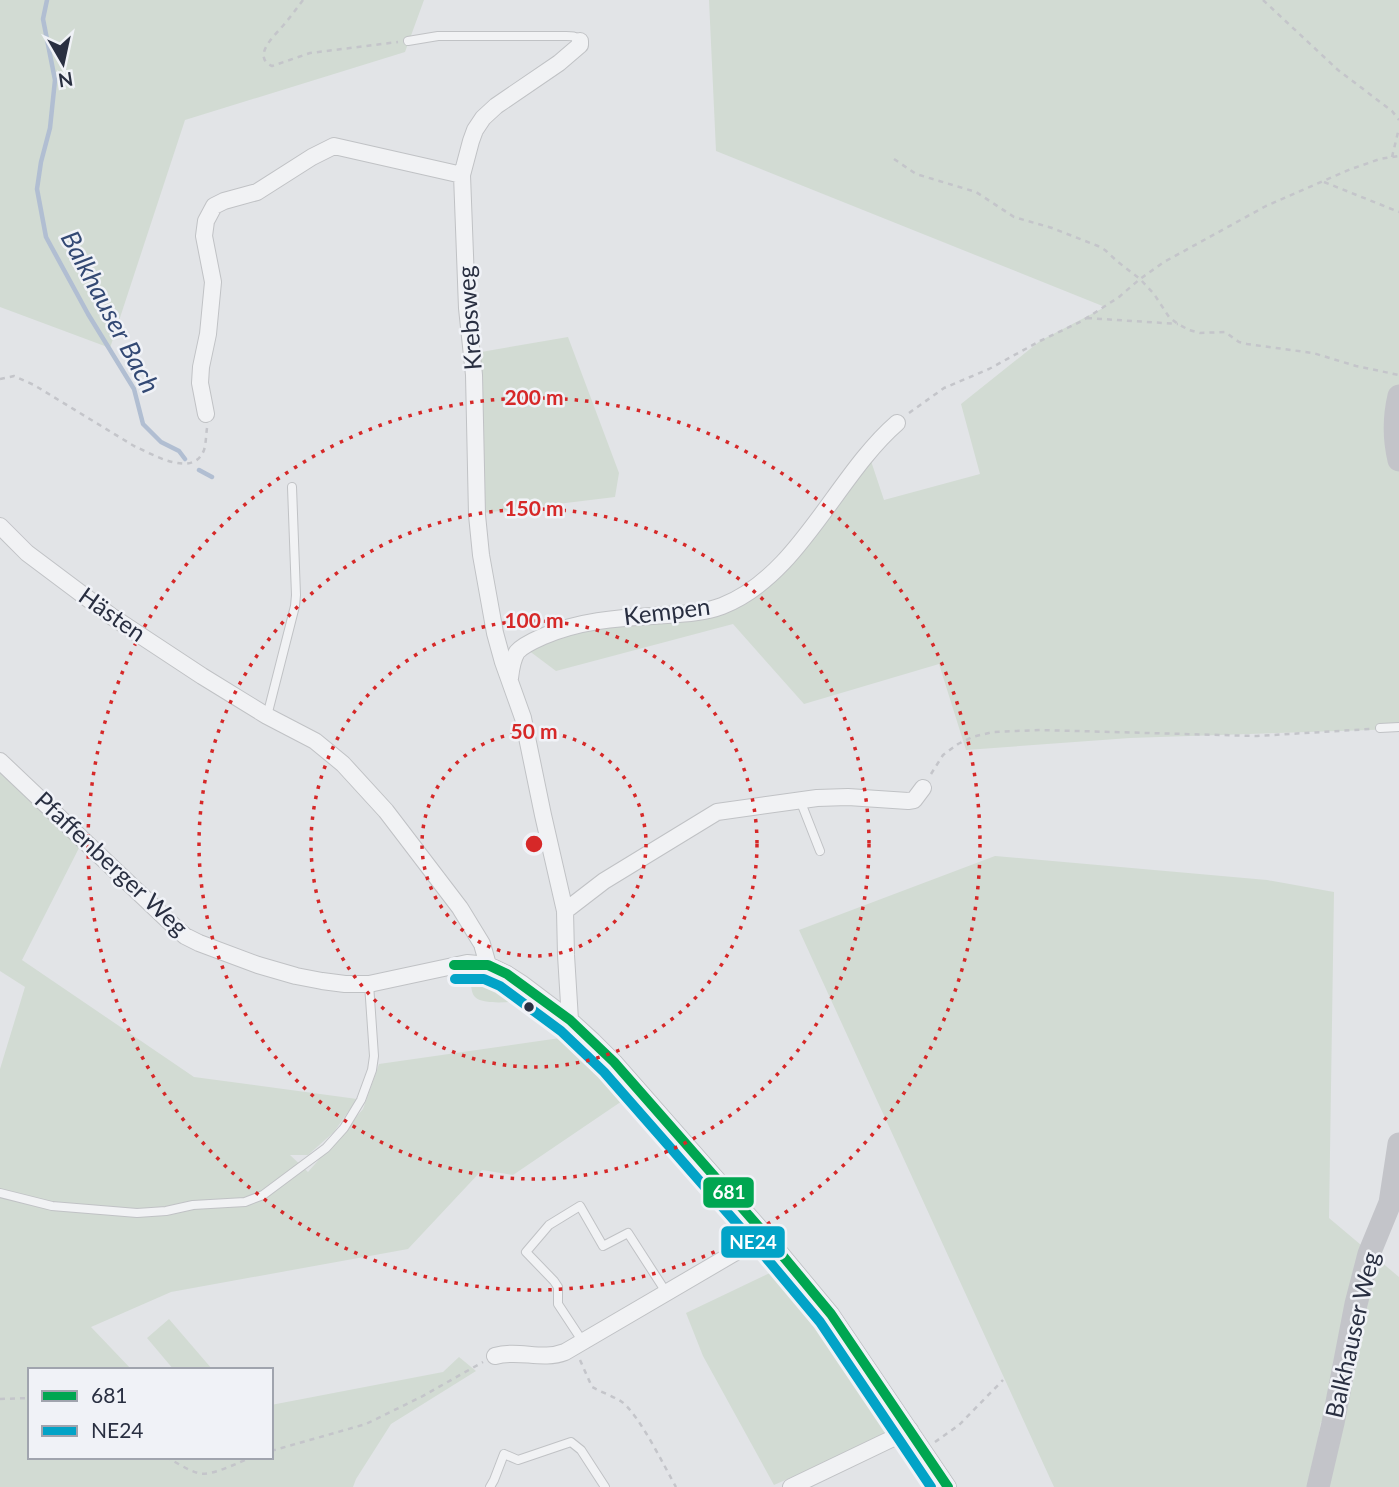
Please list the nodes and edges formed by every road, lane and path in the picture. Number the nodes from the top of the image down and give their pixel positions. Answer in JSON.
{"nodes":[{"id":1,"x":303,"y":0,"type":"edge"},
{"id":2,"x":1263,"y":0,"type":"edge"},
{"id":3,"x":408,"y":41,"type":"joint"},
{"id":4,"x":580,"y":41,"type":"joint"},
{"id":5,"x":1399,"y":120,"type":"edge"},
{"id":6,"x":1399,"y":128,"type":"edge"},
{"id":7,"x":1398,"y":156,"type":"edge"},
{"id":8,"x":1392,"y":157,"type":"junction"},
{"id":9,"x":894,"y":159,"type":"dead end"},
{"id":10,"x":1399,"y":162,"type":"edge"},
{"id":11,"x":462,"y":175,"type":"junction"},
{"id":12,"x":1322,"y":182,"type":"junction"},
{"id":13,"x":1399,"y":212,"type":"edge"},
{"id":14,"x":1140,"y":279,"type":"junction"},
{"id":15,"x":1087,"y":318,"type":"junction"},
{"id":16,"x":1178,"y":324,"type":"junction"},
{"id":17,"x":1399,"y":374,"type":"edge"},
{"id":18,"x":0,"y":379,"type":"edge"},
{"id":19,"x":1399,"y":396,"type":"edge"},
{"id":20,"x":206,"y":414,"type":"joint"},
{"id":21,"x":897,"y":423,"type":"joint"},
{"id":22,"x":1399,"y":460,"type":"edge"},
{"id":23,"x":292,"y":487,"type":"dead end"},
{"id":24,"x":0,"y":526,"type":"edge"},
{"id":25,"x":510,"y":678,"type":"junction"},
{"id":26,"x":267,"y":716,"type":"junction"},
{"id":27,"x":1399,"y":727,"type":"edge"},
{"id":28,"x":1380,"y":728,"type":"joint"},
{"id":29,"x":0,"y":761,"type":"edge"},
{"id":30,"x":923,"y":788,"type":"joint"},
{"id":31,"x":800,"y":800,"type":"junction"},
{"id":32,"x":820,"y":851,"type":"dead end"},
{"id":33,"x":565,"y":911,"type":"junction"},
{"id":34,"x":488,"y":965,"type":"junction"},
{"id":35,"x":369,"y":984,"type":"junction"},
{"id":36,"x":570,"y":1020,"type":"junction"},
{"id":37,"x":1399,"y":1144,"type":"edge"},
{"id":38,"x":0,"y":1193,"type":"edge"},
{"id":39,"x":765,"y":1235,"type":"junction"},
{"id":40,"x":666,"y":1292,"type":"junction"},
{"id":41,"x":578,"y":1345,"type":"junction"},
{"id":42,"x":495,"y":1356,"type":"joint"},
{"id":43,"x":1003,"y":1380,"type":"dead end"},
{"id":44,"x":28,"y":1398,"type":"edge"},
{"id":45,"x":0,"y":1399,"type":"edge"},
{"id":46,"x":910,"y":1430,"type":"junction"},
{"id":47,"x":273,"y":1450,"type":"edge"},
{"id":48,"x":923,"y":1450,"type":"junction"},
{"id":49,"x":170,"y":1459,"type":"edge"},
{"id":50,"x":248,"y":1459,"type":"edge"},
{"id":51,"x":490,"y":1487,"type":"edge"},
{"id":52,"x":605,"y":1487,"type":"edge"},
{"id":53,"x":676,"y":1487,"type":"edge"},
{"id":54,"x":791,"y":1487,"type":"edge"},
{"id":55,"x":948,"y":1487,"type":"edge"},
{"id":56,"x":1318,"y":1487,"type":"edge"}],
"edges":[{"from":1,"to":3,"type":"path"},
{"from":2,"to":5,"type":"path"},
{"from":3,"to":4,"type":"lane","name":"Krebsweg"},
{"from":4,"to":11,"type":"street","name":"Krebsweg"},
{"from":6,"to":8,"type":"path"},
{"from":7,"to":8,"type":"path"},
{"from":7,"to":10,"type":"path"},
{"from":8,"to":12,"type":"path"},
{"from":9,"to":14,"type":"path"},
{"from":11,"to":20,"type":"street"},
{"from":11,"to":25,"type":"street","name":"Krebsweg"},
{"from":12,"to":13,"type":"path"},
{"from":12,"to":14,"type":"path"},
{"from":14,"to":15,"type":"path"},
{"from":14,"to":16,"type":"path"},
{"from":15,"to":16,"type":"path"},
{"from":15,"to":21,"type":"path"},
{"from":16,"to":17,"type":"path"},
{"from":18,"to":20,"type":"path"},
{"from":19,"to":22,"type":"main road"},
{"from":21,"to":25,"type":"street","name":"Kempen"},
{"from":23,"to":26,"type":"lane"},
{"from":24,"to":26,"type":"street","name":"Hästen"},
{"from":25,"to":33,"type":"street","name":"Krebsweg"},
{"from":26,"to":34,"type":"street","name":"Hästen"},
{"from":27,"to":28,"type":"lane"},
{"from":28,"to":30,"type":"path"},
{"from":29,"to":35,"type":"street","name":"Pfaffenberger Weg"},
{"from":30,"to":31,"type":"street"},
{"from":31,"to":32,"type":"lane"},
{"from":31,"to":33,"type":"street"},
{"from":33,"to":36,"type":"street","name":"Krebsweg"},
{"from":34,"to":35,"type":"street","name":"Pfaffenberger Weg"},
{"from":34,"to":36,"type":"street","name":"Pfaffenberger Weg"},
{"from":35,"to":38,"type":"lane"},
{"from":36,"to":39,"type":"street","name":"Pfaffenberger Weg"},
{"from":37,"to":56,"type":"main road","name":"Balkhauser Weg"},
{"from":39,"to":40,"type":"street"},
{"from":39,"to":46,"type":"street","name":"Pfaffenberger Weg"},
{"from":40,"to":41,"type":"street"},
{"from":40,"to":41,"type":"lane"},
{"from":41,"to":42,"type":"street"},
{"from":41,"to":53,"type":"path"},
{"from":42,"to":47,"type":"path"},
{"from":43,"to":48,"type":"path"},
{"from":44,"to":45,"type":"path"},
{"from":46,"to":48,"type":"street","name":"Pfaffenberger Weg"},
{"from":46,"to":54,"type":"street"},
{"from":48,"to":55,"type":"street","name":"Pfaffenberger Weg"},
{"from":49,"to":50,"type":"path"},
{"from":51,"to":52,"type":"lane"}]}
